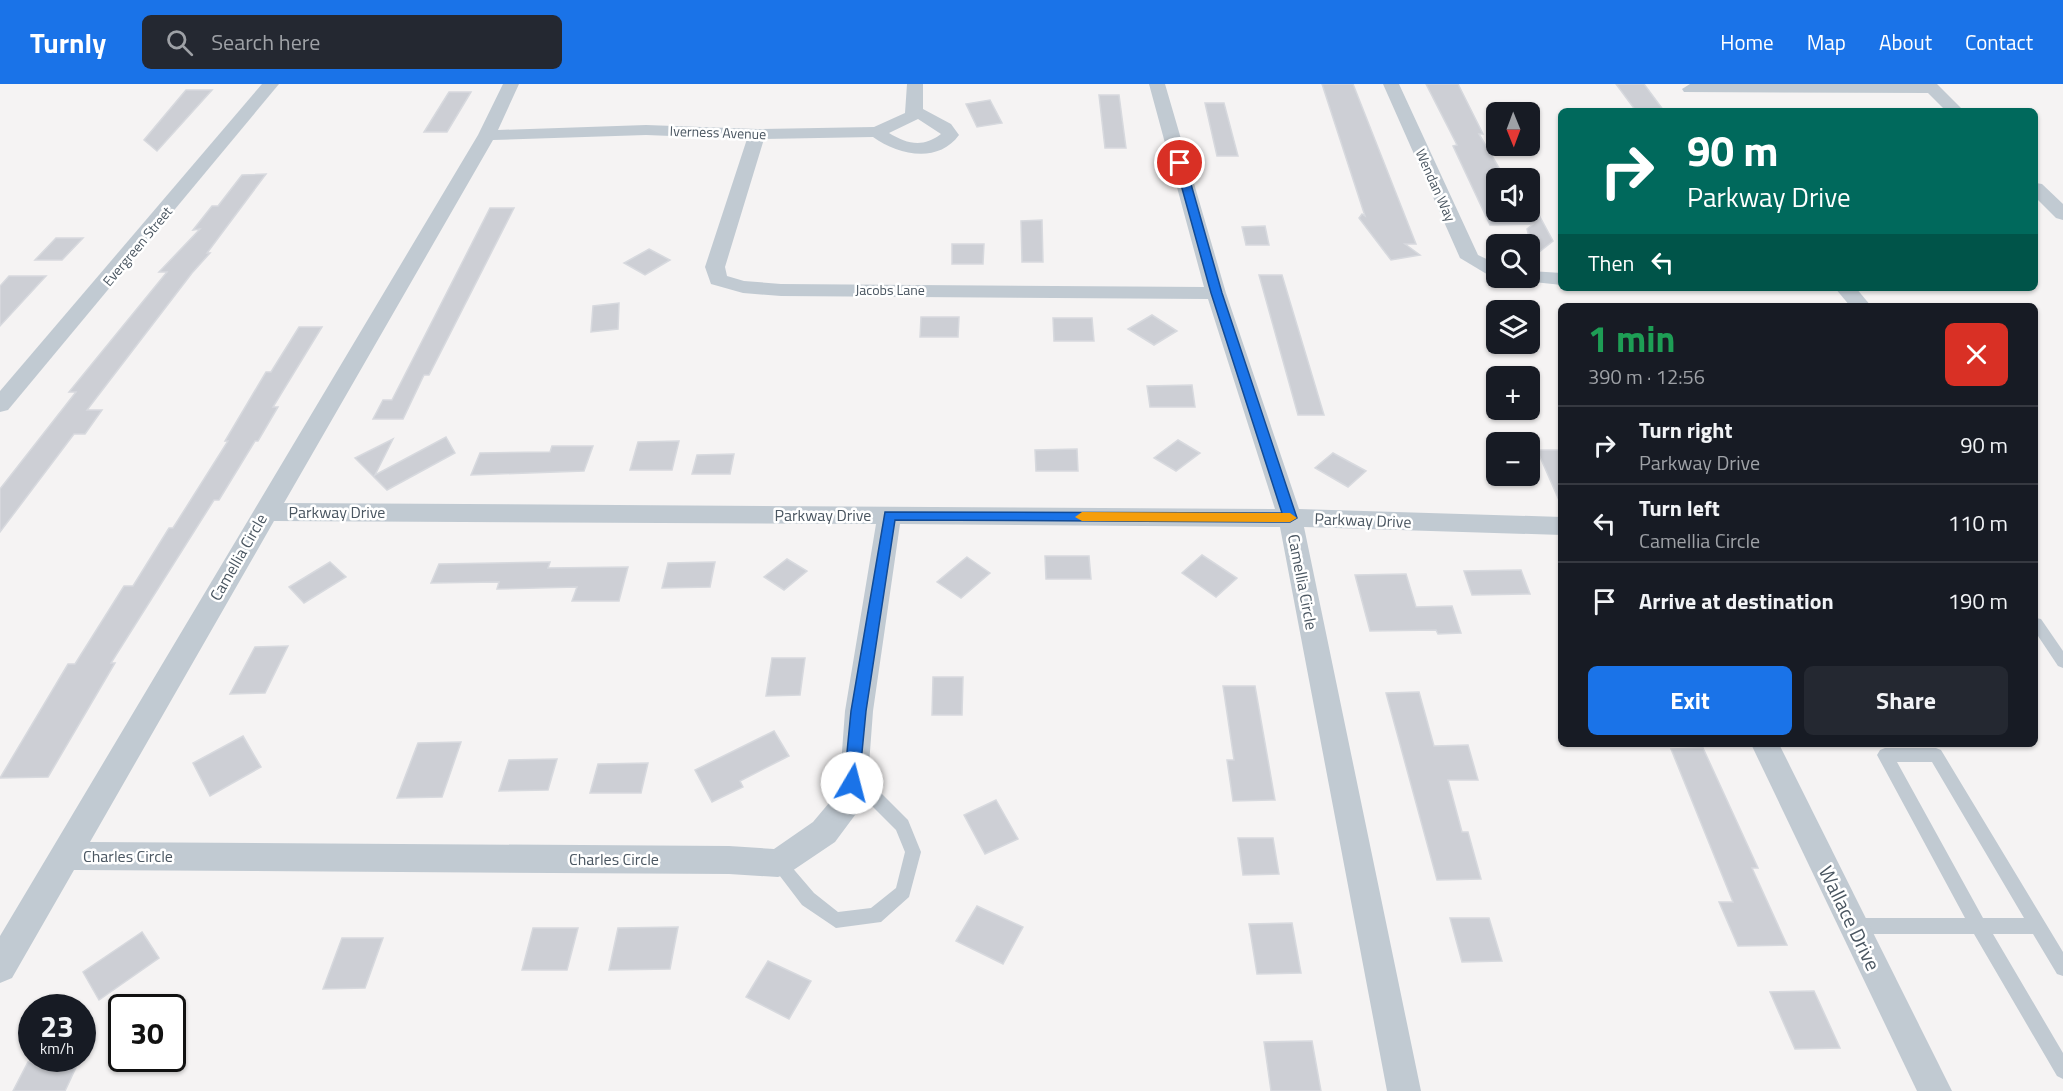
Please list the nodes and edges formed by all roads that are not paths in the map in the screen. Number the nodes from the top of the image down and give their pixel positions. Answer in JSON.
{"nodes":[{"id":1,"x":271,"y":84,"type":"edge"},
{"id":2,"x":511,"y":84,"type":"edge"},
{"id":3,"x":915,"y":84,"type":"edge"},
{"id":4,"x":1157,"y":84,"type":"edge"},
{"id":5,"x":1391,"y":84,"type":"edge"},
{"id":6,"x":1688,"y":86,"type":"edge"},
{"id":7,"x":1930,"y":86,"type":"edge"},
{"id":8,"x":1702,"y":104,"type":"dead end"},
{"id":9,"x":1953,"y":108,"type":"edge"},
{"id":10,"x":915,"y":111,"type":"junction"},
{"id":11,"x":877,"y":132,"type":"junction"},
{"id":12,"x":757,"y":134,"type":"junction"},
{"id":13,"x":487,"y":135,"type":"junction"},
{"id":14,"x":2038,"y":190,"type":"edge"},
{"id":15,"x":2063,"y":214,"type":"edge"},
{"id":16,"x":1486,"y":266,"type":"edge"},
{"id":17,"x":1540,"y":278,"type":"edge"},
{"id":18,"x":1558,"y":279,"type":"edge"},
{"id":19,"x":1848,"y":291,"type":"edge"},
{"id":20,"x":1216,"y":293,"type":"junction"},
{"id":21,"x":1858,"y":303,"type":"edge"},
{"id":22,"x":0,"y":405,"type":"edge"},
{"id":23,"x":265,"y":512,"type":"junction"},
{"id":24,"x":889,"y":516,"type":"junction"},
{"id":25,"x":1290,"y":518,"type":"junction"},
{"id":26,"x":1558,"y":525,"type":"edge"},
{"id":27,"x":2038,"y":626,"type":"edge"},
{"id":28,"x":2063,"y":662,"type":"edge"},
{"id":29,"x":1766,"y":747,"type":"edge"},
{"id":30,"x":855,"y":765,"type":"junction"},
{"id":31,"x":66,"y":856,"type":"junction"},
{"id":32,"x":778,"y":863,"type":"junction"},
{"id":33,"x":1978,"y":925,"type":"junction"},
{"id":34,"x":1854,"y":926,"type":"junction"},
{"id":35,"x":2038,"y":926,"type":"junction"},
{"id":36,"x":5,"y":951,"type":"edge"},
{"id":37,"x":2063,"y":968,"type":"edge"},
{"id":38,"x":2063,"y":1070,"type":"edge"},
{"id":39,"x":1404,"y":1091,"type":"edge"},
{"id":40,"x":1935,"y":1091,"type":"edge"}],
"edges":[{"from":1,"to":22,"type":"street","name":"Evergreen Street"},
{"from":2,"to":13,"type":"street","name":"Camellia Circle"},
{"from":3,"to":10,"type":"street"},
{"from":4,"to":20,"type":"street","name":"Camellia Circle"},
{"from":5,"to":16,"type":"street","name":"Wendan Way"},
{"from":6,"to":7,"type":"street"},
{"from":6,"to":8,"type":"street"},
{"from":7,"to":9,"type":"street"},
{"from":10,"to":11,"type":"street","name":"Iverness Avenue"},
{"from":10,"to":11,"type":"street"},
{"from":11,"to":12,"type":"street","name":"Iverness Avenue"},
{"from":12,"to":13,"type":"street","name":"Iverness Avenue"},
{"from":12,"to":20,"type":"street","name":"Jacobs Lane"},
{"from":13,"to":23,"type":"street","name":"Camellia Circle"},
{"from":14,"to":15,"type":"street"},
{"from":17,"to":18,"type":"street"},
{"from":19,"to":21,"type":"street"},
{"from":20,"to":25,"type":"street","name":"Camellia Circle"},
{"from":23,"to":24,"type":"street","name":"Parkway Drive"},
{"from":23,"to":31,"type":"street","name":"Camellia Circle"},
{"from":24,"to":25,"type":"street","name":"Parkway Drive"},
{"from":24,"to":30,"type":"street"},
{"from":25,"to":26,"type":"street","name":"Parkway Drive"},
{"from":25,"to":39,"type":"street","name":"Camellia Circle"},
{"from":27,"to":28,"type":"lane"},
{"from":29,"to":34,"type":"street","name":"Wallace Drive"},
{"from":30,"to":32,"type":"street"},
{"from":30,"to":32,"type":"lane"},
{"from":31,"to":32,"type":"street","name":"Charles Circle"},
{"from":31,"to":36,"type":"street","name":"Camellia Circle"},
{"from":33,"to":34,"type":"lane"},
{"from":33,"to":35,"type":"lane"},
{"from":33,"to":35,"type":"lane"},
{"from":33,"to":38,"type":"lane"},
{"from":34,"to":40,"type":"street","name":"Wallace Drive"},
{"from":35,"to":37,"type":"lane"}]}
